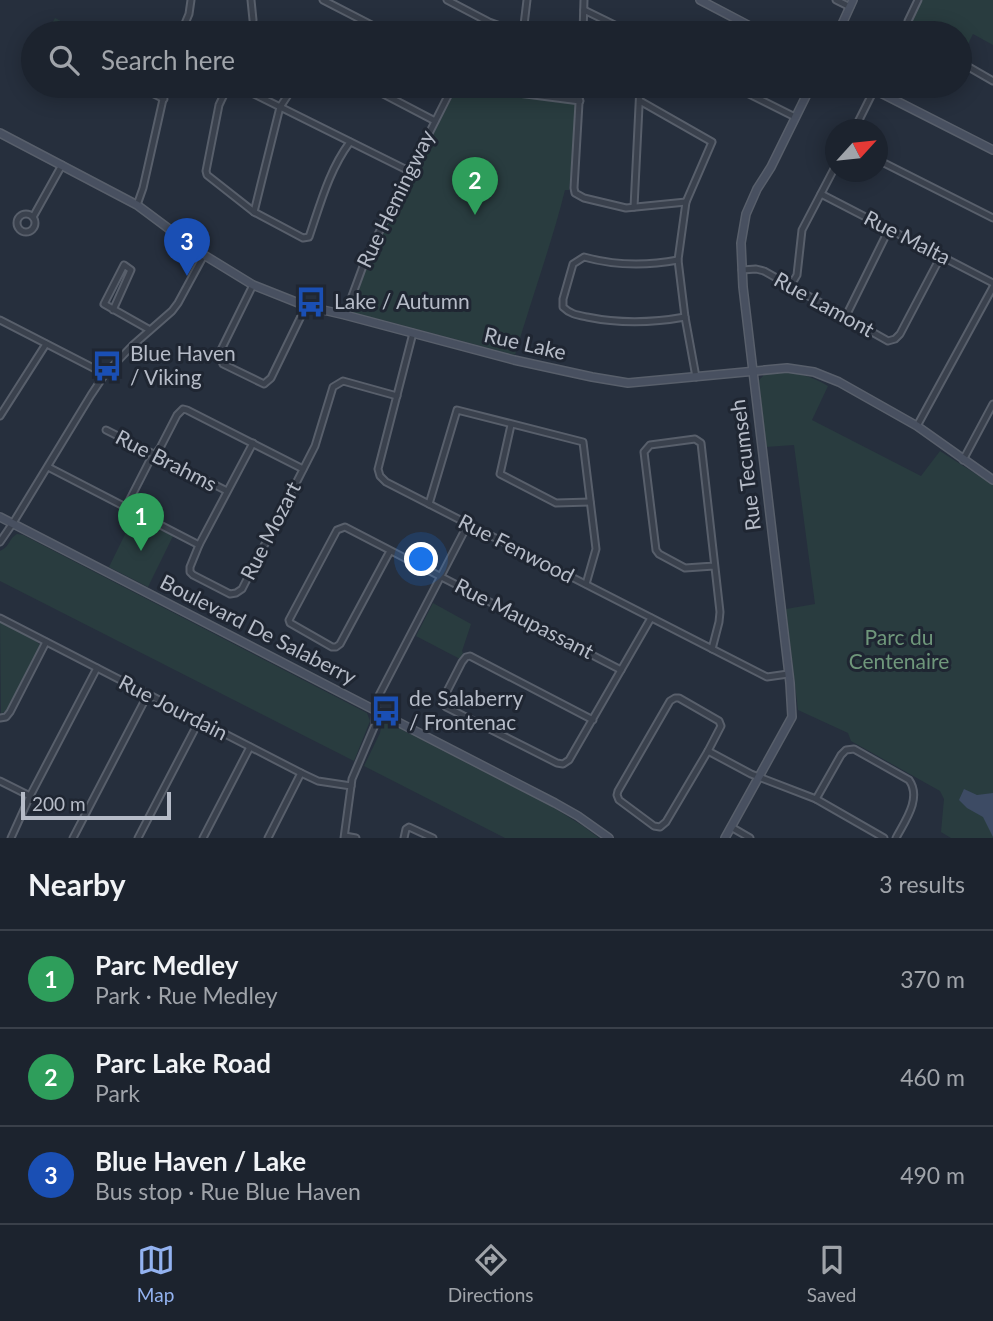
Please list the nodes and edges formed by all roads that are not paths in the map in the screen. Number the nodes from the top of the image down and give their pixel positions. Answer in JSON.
{"nodes":[{"id":1,"x":191,"y":0,"type":"edge"},
{"id":2,"x":251,"y":0,"type":"edge"},
{"id":3,"x":324,"y":0,"type":"edge"},
{"id":4,"x":447,"y":0,"type":"edge"},
{"id":5,"x":527,"y":0,"type":"edge"},
{"id":6,"x":584,"y":0,"type":"edge"},
{"id":7,"x":700,"y":0,"type":"edge"},
{"id":8,"x":836,"y":0,"type":"edge"},
{"id":9,"x":918,"y":0,"type":"edge"},
{"id":10,"x":852,"y":4,"type":"edge"},
{"id":11,"x":584,"y":9,"type":"junction"},
{"id":12,"x":253,"y":20,"type":"dead end"},
{"id":13,"x":186,"y":21,"type":"edge"},
{"id":14,"x":364,"y":21,"type":"edge"},
{"id":15,"x":487,"y":21,"type":"edge"},
{"id":16,"x":523,"y":21,"type":"edge"},
{"id":17,"x":584,"y":21,"type":"edge"},
{"id":18,"x":608,"y":21,"type":"edge"},
{"id":19,"x":740,"y":21,"type":"edge"},
{"id":20,"x":844,"y":21,"type":"edge"},
{"id":21,"x":908,"y":21,"type":"edge"},
{"id":22,"x":972,"y":69,"type":"edge"},
{"id":23,"x":993,"y":81,"type":"edge"},
{"id":24,"x":222,"y":98,"type":"edge"},
{"id":25,"x":262,"y":98,"type":"edge"},
{"id":26,"x":286,"y":98,"type":"edge"},
{"id":27,"x":391,"y":98,"type":"edge"},
{"id":28,"x":447,"y":98,"type":"edge"},
{"id":29,"x":564,"y":98,"type":"edge"},
{"id":30,"x":757,"y":98,"type":"edge"},
{"id":31,"x":805,"y":98,"type":"edge"},
{"id":32,"x":866,"y":98,"type":"edge"},
{"id":33,"x":890,"y":98,"type":"edge"},
{"id":34,"x":163,"y":99,"type":"edge"},
{"id":35,"x":580,"y":101,"type":"joint"},
{"id":36,"x":640,"y":101,"type":"joint"},
{"id":37,"x":280,"y":107,"type":"junction"},
{"id":38,"x":795,"y":117,"type":"junction"},
{"id":39,"x":858,"y":119,"type":"edge"},
{"id":40,"x":435,"y":121,"type":"junction"},
{"id":41,"x":0,"y":133,"type":"edge"},
{"id":42,"x":350,"y":142,"type":"junction"},
{"id":43,"x":993,"y":150,"type":"edge"},
{"id":44,"x":62,"y":164,"type":"junction"},
{"id":45,"x":888,"y":166,"type":"edge"},
{"id":46,"x":409,"y":171,"type":"junction"},
{"id":47,"x":827,"y":182,"type":"edge"},
{"id":48,"x":821,"y":194,"type":"junction"},
{"id":49,"x":686,"y":202,"type":"junction"},
{"id":50,"x":137,"y":205,"type":"junction"},
{"id":51,"x":634,"y":207,"type":"junction"},
{"id":52,"x":254,"y":212,"type":"junction"},
{"id":53,"x":33,"y":217,"type":"dead end"},
{"id":54,"x":993,"y":218,"type":"edge"},
{"id":55,"x":889,"y":229,"type":"junction"},
{"id":56,"x":204,"y":255,"type":"junction"},
{"id":57,"x":941,"y":256,"type":"junction"},
{"id":58,"x":678,"y":260,"type":"junction"},
{"id":59,"x":742,"y":270,"type":"junction"},
{"id":60,"x":253,"y":285,"type":"junction"},
{"id":61,"x":791,"y":285,"type":"junction"},
{"id":62,"x":993,"y":285,"type":"edge"},
{"id":63,"x":306,"y":306,"type":"junction"},
{"id":64,"x":113,"y":310,"type":"junction"},
{"id":65,"x":345,"y":315,"type":"junction"},
{"id":66,"x":846,"y":316,"type":"junction"},
{"id":67,"x":685,"y":317,"type":"junction"},
{"id":68,"x":0,"y":320,"type":"edge"},
{"id":69,"x":150,"y":330,"type":"junction"},
{"id":70,"x":413,"y":333,"type":"junction"},
{"id":71,"x":46,"y":344,"type":"junction"},
{"id":72,"x":753,"y":370,"type":"junction"},
{"id":73,"x":106,"y":374,"type":"junction"},
{"id":74,"x":696,"y":377,"type":"junction"},
{"id":75,"x":397,"y":396,"type":"junction"},
{"id":76,"x":993,"y":404,"type":"edge"},
{"id":77,"x":0,"y":416,"type":"edge"},
{"id":78,"x":511,"y":425,"type":"junction"},
{"id":79,"x":917,"y":426,"type":"junction"},
{"id":80,"x":106,"y":430,"type":"dead end"},
{"id":81,"x":253,"y":443,"type":"junction"},
{"id":82,"x":155,"y":455,"type":"junction"},
{"id":83,"x":963,"y":460,"type":"junction"},
{"id":84,"x":48,"y":467,"type":"junction"},
{"id":85,"x":303,"y":469,"type":"junction"},
{"id":86,"x":993,"y":480,"type":"edge"},
{"id":87,"x":227,"y":491,"type":"junction"},
{"id":88,"x":590,"y":502,"type":"junction"},
{"id":89,"x":429,"y":504,"type":"junction"},
{"id":90,"x":126,"y":508,"type":"junction"},
{"id":91,"x":0,"y":517,"type":"edge"},
{"id":92,"x":13,"y":523,"type":"junction"},
{"id":93,"x":468,"y":524,"type":"junction"},
{"id":94,"x":0,"y":542,"type":"edge"},
{"id":95,"x":200,"y":545,"type":"junction"},
{"id":96,"x":390,"y":551,"type":"junction"},
{"id":97,"x":714,"y":566,"type":"junction"},
{"id":98,"x":441,"y":576,"type":"junction"},
{"id":99,"x":586,"y":584,"type":"junction"},
{"id":100,"x":0,"y":618,"type":"edge"},
{"id":101,"x":651,"y":618,"type":"junction"},
{"id":102,"x":46,"y":642,"type":"junction"},
{"id":103,"x":712,"y":649,"type":"junction"},
{"id":104,"x":97,"y":668,"type":"junction"},
{"id":105,"x":621,"y":670,"type":"junction"},
{"id":106,"x":788,"y":674,"type":"junction"},
{"id":107,"x":148,"y":694,"type":"junction"},
{"id":108,"x":377,"y":711,"type":"junction"},
{"id":109,"x":0,"y":718,"type":"edge"},
{"id":110,"x":593,"y":720,"type":"junction"},
{"id":111,"x":199,"y":721,"type":"junction"},
{"id":112,"x":250,"y":747,"type":"junction"},
{"id":113,"x":709,"y":751,"type":"junction"},
{"id":114,"x":301,"y":774,"type":"junction"},
{"id":115,"x":758,"y":777,"type":"junction"},
{"id":116,"x":0,"y":781,"type":"edge"},
{"id":117,"x":351,"y":786,"type":"junction"},
{"id":118,"x":30,"y":796,"type":"junction"},
{"id":119,"x":816,"y":799,"type":"junction"},
{"id":120,"x":731,"y":827,"type":"junction"},
{"id":121,"x":344,"y":837,"type":"edge"},
{"id":122,"x":11,"y":838,"type":"edge"},
{"id":123,"x":73,"y":838,"type":"edge"},
{"id":124,"x":138,"y":838,"type":"edge"},
{"id":125,"x":203,"y":838,"type":"edge"},
{"id":126,"x":268,"y":838,"type":"edge"},
{"id":127,"x":356,"y":838,"type":"edge"},
{"id":128,"x":404,"y":838,"type":"edge"},
{"id":129,"x":433,"y":838,"type":"edge"},
{"id":130,"x":609,"y":838,"type":"edge"},
{"id":131,"x":725,"y":838,"type":"edge"},
{"id":132,"x":750,"y":838,"type":"edge"},
{"id":133,"x":884,"y":838,"type":"edge"},
{"id":134,"x":896,"y":838,"type":"edge"}],
"edges":[{"from":1,"to":13,"type":"street"},
{"from":2,"to":12,"type":"street"},
{"from":3,"to":14,"type":"street"},
{"from":4,"to":15,"type":"street"},
{"from":5,"to":16,"type":"street"},
{"from":6,"to":11,"type":"street"},
{"from":7,"to":19,"type":"street"},
{"from":8,"to":10,"type":"street"},
{"from":9,"to":21,"type":"street"},
{"from":10,"to":20,"type":"street"},
{"from":11,"to":17,"type":"street"},
{"from":11,"to":18,"type":"street"},
{"from":22,"to":23,"type":"street"},
{"from":24,"to":52,"type":"street"},
{"from":25,"to":37,"type":"street"},
{"from":26,"to":37,"type":"street"},
{"from":27,"to":40,"type":"street"},
{"from":28,"to":40,"type":"street","name":"Rue Hemingway"},
{"from":29,"to":35,"type":"street"},
{"from":30,"to":38,"type":"street"},
{"from":31,"to":38,"type":"street","name":"Rue Tecumseh"},
{"from":32,"to":39,"type":"street"},
{"from":33,"to":43,"type":"street"},
{"from":34,"to":50,"type":"street"},
{"from":35,"to":51,"type":"street"},
{"from":36,"to":49,"type":"street"},
{"from":36,"to":51,"type":"street"},
{"from":37,"to":42,"type":"street"},
{"from":37,"to":52,"type":"street"},
{"from":38,"to":59,"type":"street","name":"Rue Tecumseh"},
{"from":40,"to":46,"type":"street","name":"Rue Hemingway"},
{"from":41,"to":44,"type":"street","name":"Rue Lake"},
{"from":42,"to":46,"type":"street"},
{"from":42,"to":52,"type":"street"},
{"from":44,"to":50,"type":"street","name":"Rue Lake"},
{"from":44,"to":53,"type":"street"},
{"from":45,"to":54,"type":"street"},
{"from":46,"to":65,"type":"street","name":"Rue Hemingway"},
{"from":47,"to":48,"type":"street"},
{"from":48,"to":55,"type":"street","name":"Rue Malta"},
{"from":48,"to":61,"type":"street"},
{"from":49,"to":51,"type":"street"},
{"from":49,"to":58,"type":"street"},
{"from":50,"to":56,"type":"street","name":"Rue Lake"},
{"from":55,"to":57,"type":"street","name":"Rue Malta"},
{"from":55,"to":66,"type":"street"},
{"from":56,"to":60,"type":"street","name":"Rue Lake"},
{"from":56,"to":69,"type":"street"},
{"from":57,"to":62,"type":"street","name":"Rue Malta"},
{"from":57,"to":66,"type":"street","name":"Rue Lamont"},
{"from":58,"to":67,"type":"street"},
{"from":58,"to":67,"type":"street"},
{"from":59,"to":61,"type":"street","name":"Rue Lamont"},
{"from":59,"to":72,"type":"street","name":"Rue Tecumseh"},
{"from":60,"to":63,"type":"street","name":"Rue Lake"},
{"from":60,"to":63,"type":"street"},
{"from":61,"to":66,"type":"street","name":"Rue Lamont"},
{"from":62,"to":79,"type":"street"},
{"from":63,"to":65,"type":"street","name":"Rue Lake"},
{"from":64,"to":64,"type":"street"},
{"from":64,"to":69,"type":"street"},
{"from":65,"to":70,"type":"street","name":"Rue Lake"},
{"from":67,"to":74,"type":"street"},
{"from":68,"to":71,"type":"street"},
{"from":69,"to":73,"type":"street"},
{"from":70,"to":74,"type":"street","name":"Rue Lake"},
{"from":70,"to":75,"type":"street","name":"Rue Fenwood"},
{"from":71,"to":73,"type":"street"},
{"from":71,"to":77,"type":"street"},
{"from":72,"to":74,"type":"street","name":"Rue Lake"},
{"from":72,"to":79,"type":"street","name":"Rue Lake"},
{"from":72,"to":106,"type":"street","name":"Rue Tecumseh"},
{"from":73,"to":84,"type":"street"},
{"from":75,"to":85,"type":"street","name":"Rue Mozart"},
{"from":75,"to":89,"type":"street","name":"Rue Fenwood"},
{"from":76,"to":83,"type":"street"},
{"from":78,"to":88,"type":"street"},
{"from":78,"to":88,"type":"street"},
{"from":78,"to":89,"type":"street"},
{"from":79,"to":83,"type":"street","name":"Rue Lake"},
{"from":80,"to":82,"type":"street","name":"Rue Brahms"},
{"from":81,"to":82,"type":"street"},
{"from":81,"to":85,"type":"street"},
{"from":81,"to":87,"type":"street","name":"Rue Mozart"},
{"from":82,"to":87,"type":"street","name":"Rue Brahms"},
{"from":82,"to":90,"type":"street"},
{"from":83,"to":86,"type":"street","name":"Rue Lake"},
{"from":84,"to":90,"type":"street"},
{"from":84,"to":92,"type":"street"},
{"from":85,"to":95,"type":"street","name":"Rue Mozart"},
{"from":87,"to":95,"type":"street","name":"Rue Mozart"},
{"from":88,"to":99,"type":"street"},
{"from":89,"to":93,"type":"street","name":"Rue Fenwood"},
{"from":90,"to":95,"type":"street"},
{"from":91,"to":92,"type":"street","name":"Boulevard De Salaberry"},
{"from":92,"to":94,"type":"street"},
{"from":92,"to":108,"type":"street","name":"Boulevard De Salaberry"},
{"from":93,"to":98,"type":"street"},
{"from":93,"to":99,"type":"street","name":"Rue Fenwood"},
{"from":96,"to":96,"type":"street","name":"Rue Maupassant"},
{"from":96,"to":98,"type":"street","name":"Rue Maupassant"},
{"from":97,"to":97,"type":"street"},
{"from":97,"to":103,"type":"street"},
{"from":98,"to":105,"type":"street","name":"Rue Maupassant"},
{"from":98,"to":108,"type":"street"},
{"from":99,"to":101,"type":"street","name":"Rue Fenwood"},
{"from":100,"to":102,"type":"street","name":"Rue Jourdain"},
{"from":101,"to":103,"type":"street","name":"Rue Fenwood"},
{"from":101,"to":105,"type":"street"},
{"from":102,"to":104,"type":"street","name":"Rue Jourdain"},
{"from":102,"to":109,"type":"street"},
{"from":103,"to":106,"type":"street","name":"Rue Fenwood"},
{"from":104,"to":107,"type":"street","name":"Rue Jourdain"},
{"from":104,"to":118,"type":"street"},
{"from":105,"to":110,"type":"street"},
{"from":106,"to":115,"type":"street","name":"Rue Tecumseh"},
{"from":107,"to":111,"type":"street","name":"Rue Jourdain"},
{"from":107,"to":123,"type":"street"},
{"from":108,"to":117,"type":"street"},
{"from":108,"to":130,"type":"street","name":"Boulevard De Salaberry"},
{"from":110,"to":110,"type":"street"},
{"from":111,"to":112,"type":"street","name":"Rue Jourdain"},
{"from":111,"to":124,"type":"street"},
{"from":112,"to":114,"type":"street","name":"Rue Jourdain"},
{"from":112,"to":125,"type":"street"},
{"from":113,"to":113,"type":"street"},
{"from":113,"to":115,"type":"street"},
{"from":114,"to":117,"type":"street","name":"Rue Jourdain"},
{"from":114,"to":126,"type":"street"},
{"from":115,"to":119,"type":"street"},
{"from":115,"to":120,"type":"street","name":"Rue Tecumseh"},
{"from":116,"to":118,"type":"street"},
{"from":117,"to":121,"type":"street"},
{"from":118,"to":122,"type":"street"},
{"from":119,"to":133,"type":"street"},
{"from":119,"to":134,"type":"street"},
{"from":120,"to":131,"type":"street","name":"Rue Tecumseh"},
{"from":120,"to":132,"type":"street"},
{"from":121,"to":127,"type":"street"},
{"from":128,"to":129,"type":"street"}]}
